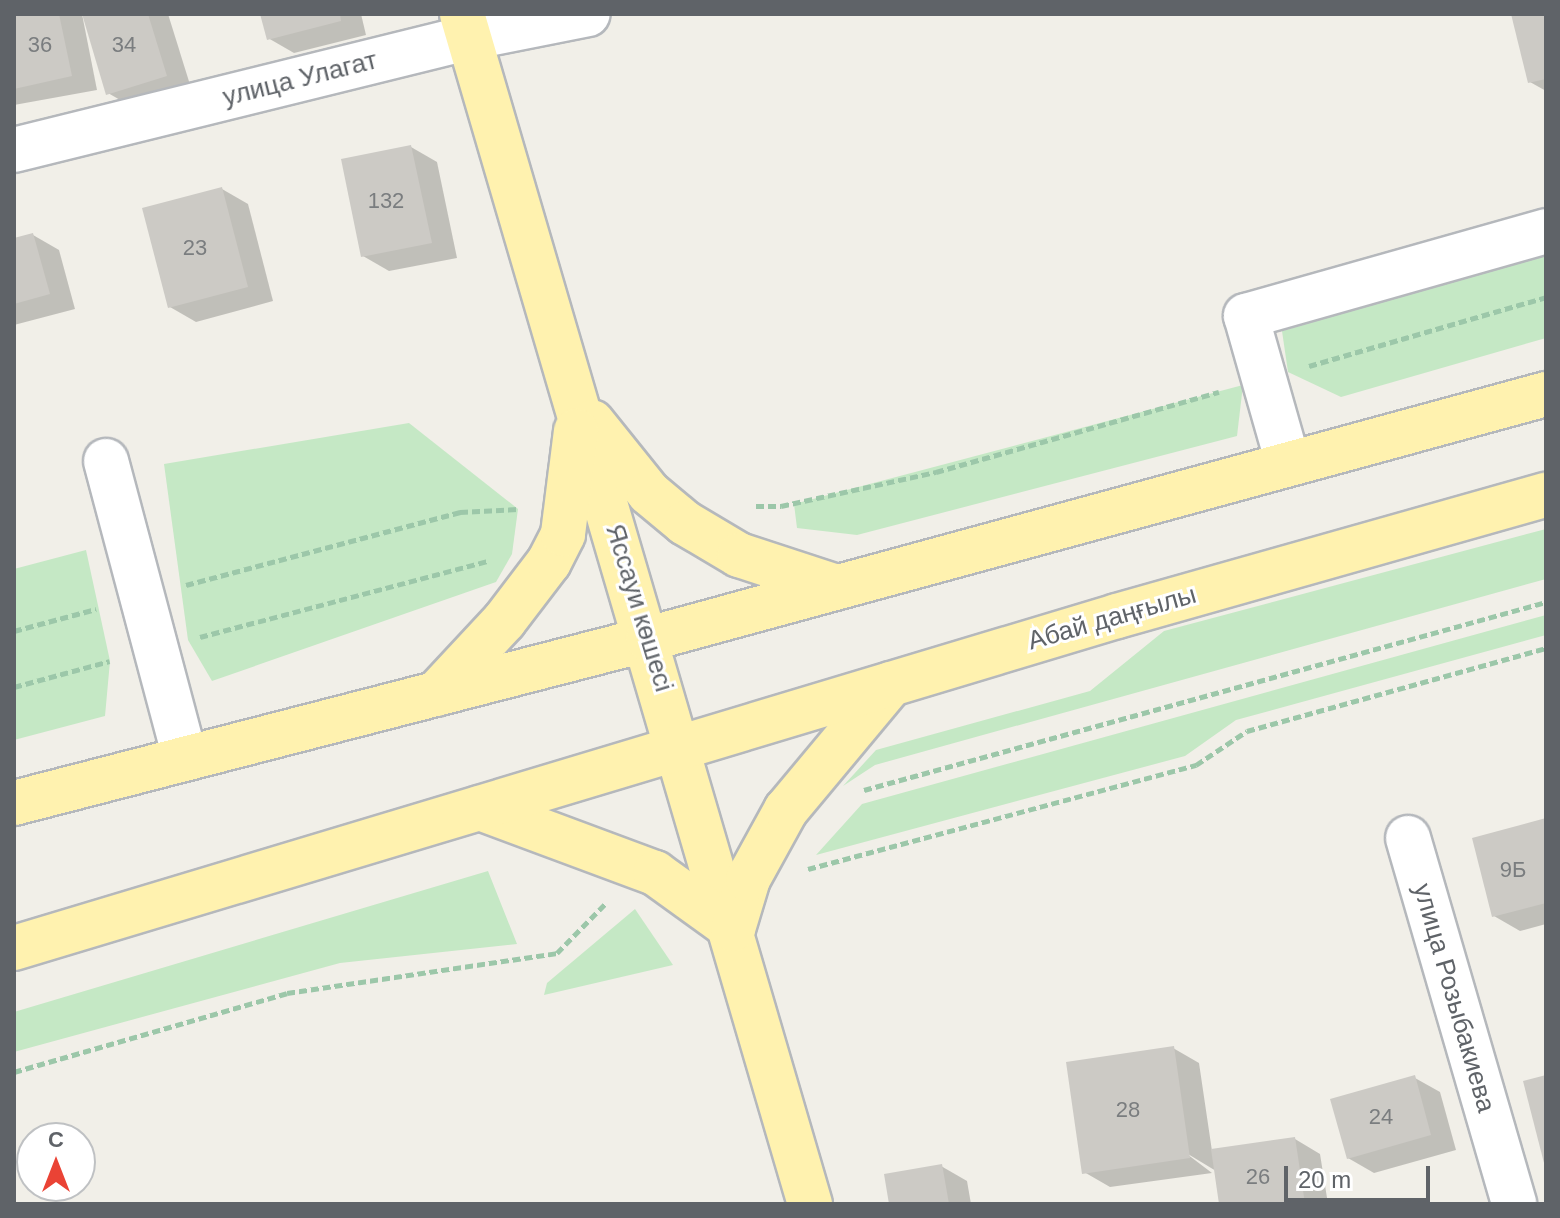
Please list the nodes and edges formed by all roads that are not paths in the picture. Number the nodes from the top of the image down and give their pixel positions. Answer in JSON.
{"nodes":[{"id":1,"x":588,"y":14,"type":"edge"},
{"id":2,"x":465,"y":26,"type":"edge"},
{"id":3,"x":14,"y":150,"type":"edge"},
{"id":4,"x":1546,"y":231,"type":"edge"},
{"id":5,"x":1546,"y":394,"type":"edge"},
{"id":6,"x":578,"y":405,"type":"junction"},
{"id":7,"x":106,"y":461,"type":"dead end"},
{"id":8,"x":1288,"y":463,"type":"junction"},
{"id":9,"x":1546,"y":495,"type":"edge"},
{"id":10,"x":837,"y":587,"type":"junction"},
{"id":11,"x":648,"y":639,"type":"junction"},
{"id":12,"x":891,"y":684,"type":"junction"},
{"id":13,"x":436,"y":694,"type":"junction"},
{"id":14,"x":680,"y":747,"type":"junction"},
{"id":15,"x":185,"y":758,"type":"junction"},
{"id":16,"x":14,"y":803,"type":"edge"},
{"id":17,"x":480,"y":808,"type":"junction"},
{"id":18,"x":1408,"y":838,"type":"dead end"},
{"id":19,"x":733,"y":929,"type":"junction"},
{"id":20,"x":14,"y":948,"type":"edge"},
{"id":21,"x":810,"y":1204,"type":"edge"},
{"id":22,"x":1514,"y":1204,"type":"edge"}],
"edges":[{"from":1,"to":2,"type":"street","name":"улица Улагат"},
{"from":2,"to":3,"type":"street","name":"улица Улагат"},
{"from":2,"to":6,"type":"main road","name":"Яссауи көшесі"},
{"from":4,"to":8,"type":"street"},
{"from":5,"to":8,"type":"main road"},
{"from":6,"to":10,"type":"main road"},
{"from":6,"to":11,"type":"main road","name":"Яссауи көшесі"},
{"from":6,"to":13,"type":"main road"},
{"from":7,"to":15,"type":"street"},
{"from":8,"to":10,"type":"main road"},
{"from":9,"to":12,"type":"main road","name":"Абай даңғылы"},
{"from":10,"to":11,"type":"main road"},
{"from":11,"to":13,"type":"main road"},
{"from":11,"to":14,"type":"main road","name":"Яссауи көшесі"},
{"from":12,"to":14,"type":"main road","name":"Абай даңғылы"},
{"from":12,"to":19,"type":"main road"},
{"from":13,"to":15,"type":"main road"},
{"from":14,"to":17,"type":"main road","name":"Абай даңғылы"},
{"from":14,"to":19,"type":"main road","name":"Яссауи көшесі"},
{"from":15,"to":16,"type":"main road"},
{"from":17,"to":19,"type":"main road"},
{"from":17,"to":20,"type":"main road","name":"Абай даңғылы"},
{"from":18,"to":22,"type":"street","name":"улица Розыбакиева"},
{"from":19,"to":21,"type":"main road","name":"Яссауи көшесі"}]}
